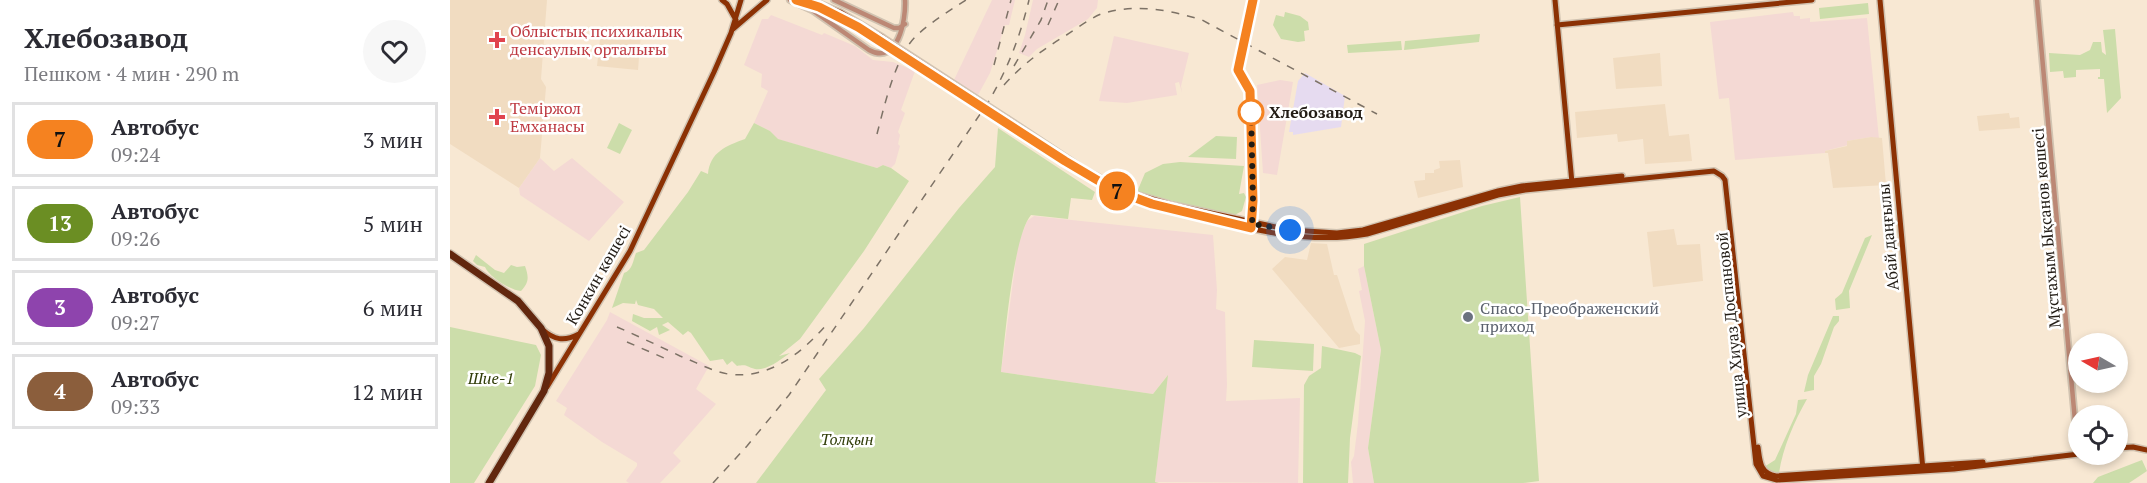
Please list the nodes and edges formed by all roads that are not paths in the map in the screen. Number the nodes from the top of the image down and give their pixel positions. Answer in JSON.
{"nodes":[{"id":1,"x":722,"y":0,"type":"edge"},
{"id":2,"x":741,"y":0,"type":"edge"},
{"id":3,"x":757,"y":0,"type":"edge"},
{"id":4,"x":790,"y":0,"type":"edge"},
{"id":5,"x":796,"y":0,"type":"edge"},
{"id":6,"x":811,"y":0,"type":"edge"},
{"id":7,"x":834,"y":0,"type":"edge"},
{"id":8,"x":905,"y":0,"type":"edge"},
{"id":9,"x":1252,"y":0,"type":"edge"},
{"id":10,"x":1555,"y":0,"type":"edge"},
{"id":11,"x":1812,"y":0,"type":"edge"},
{"id":12,"x":1880,"y":0,"type":"edge"},
{"id":13,"x":2037,"y":0,"type":"edge"},
{"id":14,"x":766,"y":1,"type":"edge"},
{"id":15,"x":736,"y":20,"type":"junction"},
{"id":16,"x":905,"y":24,"type":"junction"},
{"id":17,"x":1557,"y":25,"type":"junction"},
{"id":18,"x":894,"y":28,"type":"junction"},
{"id":19,"x":732,"y":30,"type":"junction"},
{"id":20,"x":900,"y":36,"type":"junction"},
{"id":21,"x":881,"y":39,"type":"junction"},
{"id":22,"x":1572,"y":183,"type":"junction"},
{"id":23,"x":1252,"y":226,"type":"junction"},
{"id":24,"x":450,"y":254,"type":"edge"},
{"id":25,"x":541,"y":328,"type":"junction"},
{"id":26,"x":580,"y":333,"type":"junction"},
{"id":27,"x":544,"y":391,"type":"junction"},
{"id":28,"x":2075,"y":405,"type":"edge"},
{"id":29,"x":2128,"y":446,"type":"edge"},
{"id":30,"x":2147,"y":449,"type":"edge"},
{"id":31,"x":2068,"y":453,"type":"edge"},
{"id":32,"x":1923,"y":469,"type":"junction"},
{"id":33,"x":1762,"y":472,"type":"junction"},
{"id":34,"x":489,"y":483,"type":"edge"}],
"edges":[{"from":1,"to":15,"type":"main road"},
{"from":2,"to":15,"type":"main road","name":"Конкин көшесі"},
{"from":3,"to":14,"type":"main road"},
{"from":4,"to":20,"type":"street"},
{"from":5,"to":21,"type":"main road"},
{"from":6,"to":21,"type":"main road"},
{"from":7,"to":18,"type":"street"},
{"from":8,"to":16,"type":"street"},
{"from":9,"to":23,"type":"main road"},
{"from":10,"to":17,"type":"main road"},
{"from":11,"to":17,"type":"main road"},
{"from":12,"to":32,"type":"main road","name":"Абай даңғылы"},
{"from":13,"to":28,"type":"street","name":"Мұстахым Ықсанов көшесі"},
{"from":14,"to":19,"type":"main road"},
{"from":15,"to":19,"type":"main road","name":"Конкин көшесі"},
{"from":16,"to":18,"type":"street"},
{"from":16,"to":20,"type":"street"},
{"from":17,"to":22,"type":"main road"},
{"from":18,"to":20,"type":"street"},
{"from":19,"to":26,"type":"main road","name":"Конкин көшесі"},
{"from":21,"to":23,"type":"main road","bridge":true},
{"from":22,"to":23,"type":"main road"},
{"from":22,"to":33,"type":"main road","name":"улица Хиуаз Доспановой"},
{"from":24,"to":25,"type":"highway"},
{"from":25,"to":26,"type":"main road"},
{"from":25,"to":27,"type":"highway"},
{"from":26,"to":27,"type":"main road","name":"Конкин көшесі"},
{"from":27,"to":34,"type":"highway","name":"Конкин көшесі"},
{"from":29,"to":30,"type":"main road"},
{"from":31,"to":32,"type":"main road"},
{"from":32,"to":33,"type":"main road"},
{"from":32,"to":33,"type":"main road"}]}
